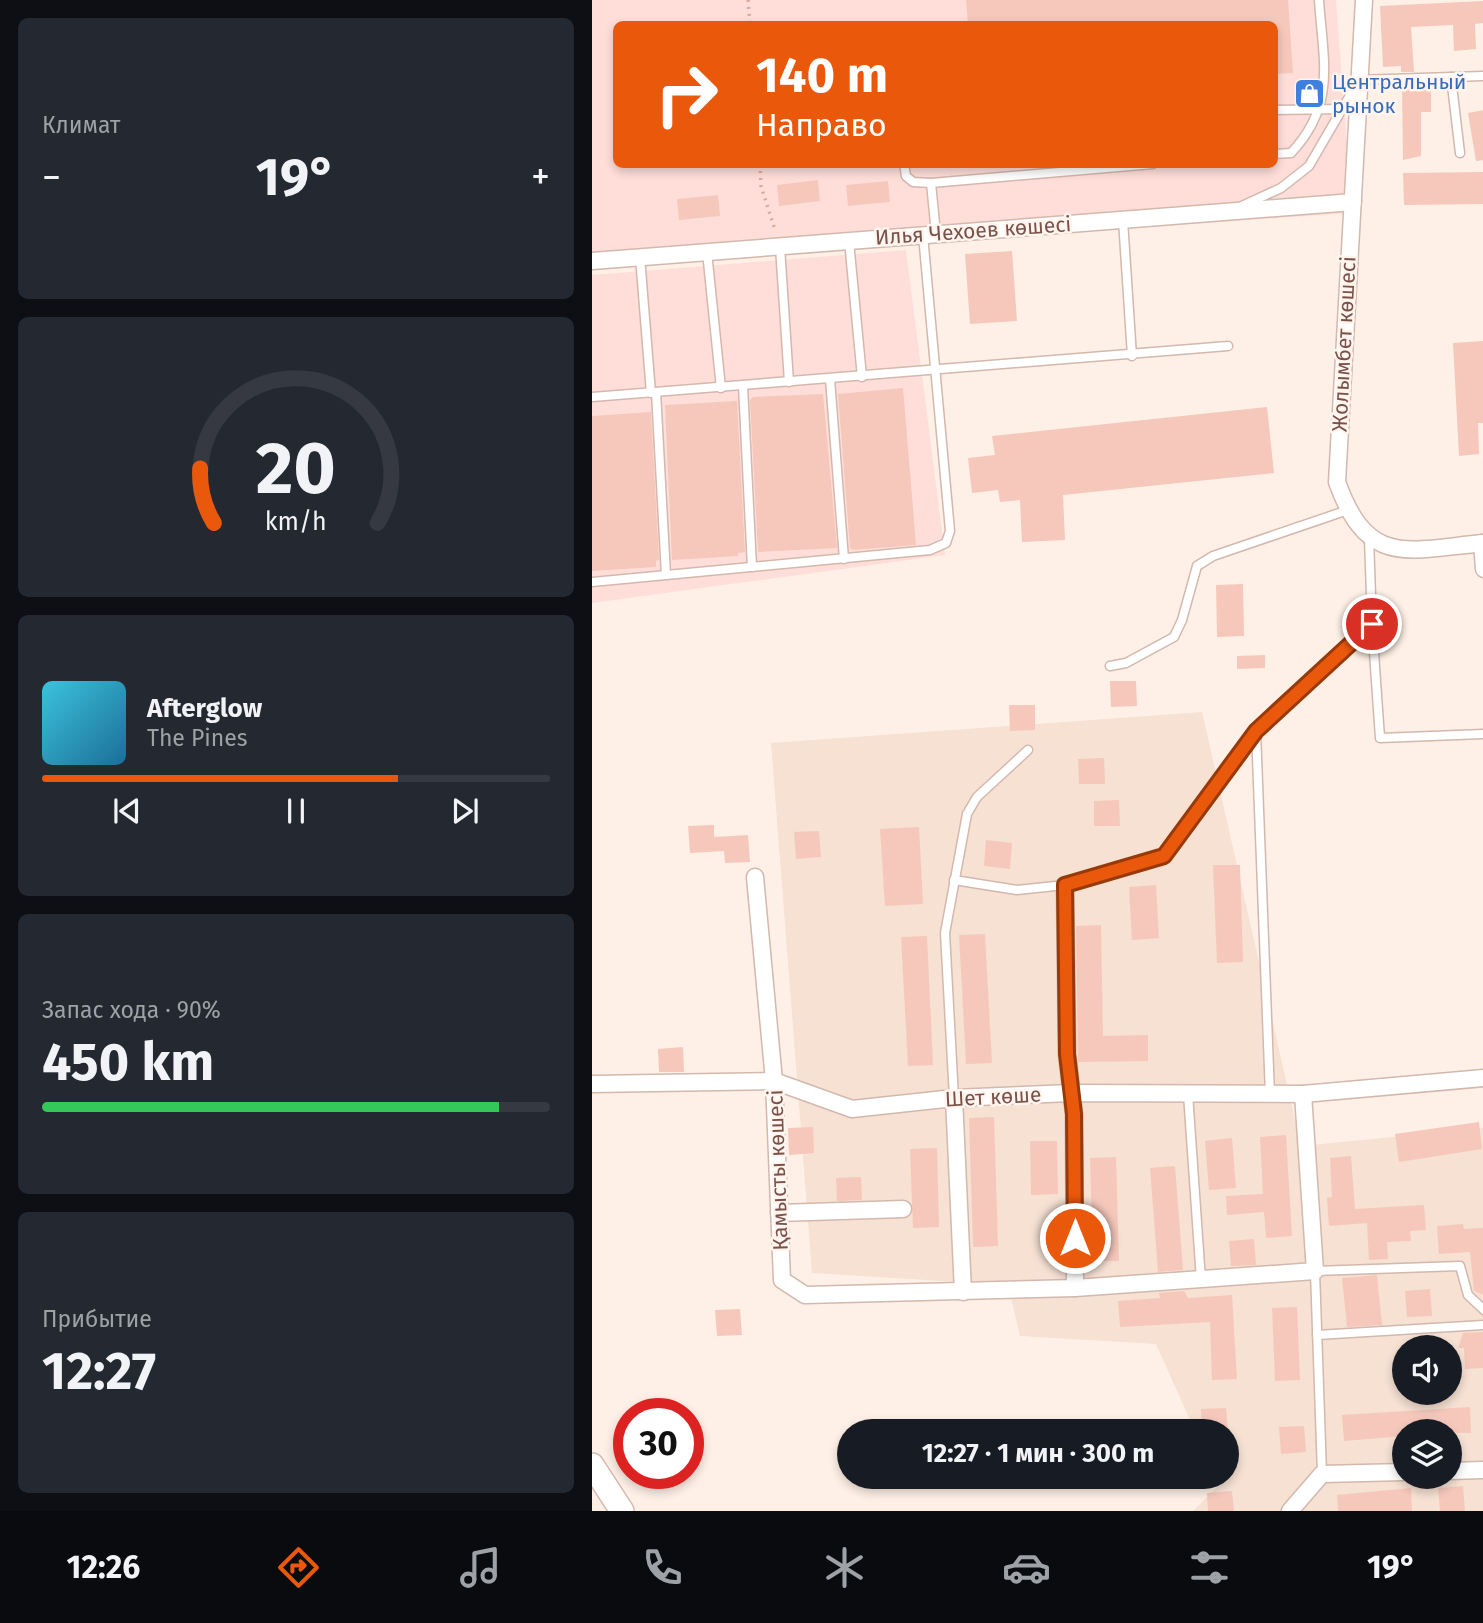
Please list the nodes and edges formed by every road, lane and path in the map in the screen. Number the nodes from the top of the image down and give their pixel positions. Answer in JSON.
{"nodes":[{"id":1,"x":748,"y":0,"type":"edge"},
{"id":2,"x":1319,"y":0,"type":"edge"},
{"id":3,"x":1364,"y":0,"type":"edge"},
{"id":4,"x":750,"y":21,"type":"edge"},
{"id":5,"x":1483,"y":76,"type":"edge"},
{"id":6,"x":1451,"y":77,"type":"junction"},
{"id":7,"x":1359,"y":80,"type":"junction"},
{"id":8,"x":1319,"y":108,"type":"junction"},
{"id":9,"x":1343,"y":109,"type":"junction"},
{"id":10,"x":1278,"y":110,"type":"edge"},
{"id":11,"x":1460,"y":153,"type":"dead end"},
{"id":12,"x":1278,"y":154,"type":"edge"},
{"id":13,"x":760,"y":168,"type":"edge"},
{"id":14,"x":905,"y":168,"type":"edge"},
{"id":15,"x":1106,"y":168,"type":"edge"},
{"id":16,"x":931,"y":183,"type":"junction"},
{"id":17,"x":1353,"y":202,"type":"junction"},
{"id":18,"x":1230,"y":212,"type":"junction"},
{"id":19,"x":1123,"y":220,"type":"junction"},
{"id":20,"x":929,"y":235,"type":"junction"},
{"id":21,"x":849,"y":241,"type":"junction"},
{"id":22,"x":780,"y":247,"type":"junction"},
{"id":23,"x":707,"y":252,"type":"junction"},
{"id":24,"x":640,"y":257,"type":"junction"},
{"id":25,"x":592,"y":261,"type":"edge"},
{"id":26,"x":1228,"y":346,"type":"dead end"},
{"id":27,"x":1132,"y":356,"type":"junction"},
{"id":28,"x":935,"y":370,"type":"junction"},
{"id":29,"x":862,"y":377,"type":"junction"},
{"id":30,"x":831,"y":379,"type":"junction"},
{"id":31,"x":789,"y":382,"type":"junction"},
{"id":32,"x":743,"y":386,"type":"junction"},
{"id":33,"x":721,"y":387,"type":"junction"},
{"id":34,"x":653,"y":393,"type":"junction"},
{"id":35,"x":592,"y":397,"type":"edge"},
{"id":36,"x":1347,"y":510,"type":"junction"},
{"id":37,"x":1368,"y":538,"type":"junction"},
{"id":38,"x":1483,"y":543,"type":"edge"},
{"id":39,"x":844,"y":559,"type":"junction"},
{"id":40,"x":752,"y":567,"type":"junction"},
{"id":41,"x":1483,"y":569,"type":"edge"},
{"id":42,"x":666,"y":575,"type":"junction"},
{"id":43,"x":592,"y":582,"type":"edge"},
{"id":44,"x":1372,"y":624,"type":"junction"},
{"id":45,"x":1110,"y":666,"type":"dead end"},
{"id":46,"x":1256,"y":731,"type":"junction"},
{"id":47,"x":1483,"y":734,"type":"edge"},
{"id":48,"x":1028,"y":750,"type":"dead end"},
{"id":49,"x":755,"y":877,"type":"dead end"},
{"id":50,"x":954,"y":880,"type":"junction"},
{"id":51,"x":1065,"y":885,"type":"junction"},
{"id":52,"x":1483,"y":1078,"type":"edge"},
{"id":53,"x":774,"y":1081,"type":"junction"},
{"id":54,"x":592,"y":1084,"type":"edge"},
{"id":55,"x":1071,"y":1093,"type":"junction"},
{"id":56,"x":1188,"y":1094,"type":"junction"},
{"id":57,"x":1303,"y":1094,"type":"junction"},
{"id":58,"x":1270,"y":1095,"type":"junction"},
{"id":59,"x":954,"y":1098,"type":"junction"},
{"id":60,"x":903,"y":1209,"type":"dead end"},
{"id":61,"x":779,"y":1213,"type":"junction"},
{"id":62,"x":1315,"y":1271,"type":"junction"},
{"id":63,"x":1201,"y":1281,"type":"junction"},
{"id":64,"x":1075,"y":1288,"type":"junction"},
{"id":65,"x":962,"y":1292,"type":"junction"},
{"id":66,"x":1483,"y":1310,"type":"edge"},
{"id":67,"x":1483,"y":1325,"type":"edge"},
{"id":68,"x":1317,"y":1335,"type":"junction"},
{"id":69,"x":592,"y":1465,"type":"edge"},
{"id":70,"x":1483,"y":1470,"type":"edge"},
{"id":71,"x":1462,"y":1471,"type":"edge"},
{"id":72,"x":1392,"y":1472,"type":"edge"},
{"id":73,"x":1322,"y":1474,"type":"junction"},
{"id":74,"x":622,"y":1511,"type":"edge"},
{"id":75,"x":1290,"y":1511,"type":"edge"}],
"edges":[{"from":1,"to":4,"type":"path"},
{"from":2,"to":8,"type":"lane"},
{"from":3,"to":7,"type":"street","name":"Жолымбет көшесі"},
{"from":5,"to":6,"type":"lane"},
{"from":6,"to":7,"type":"lane"},
{"from":6,"to":11,"type":"lane"},
{"from":7,"to":9,"type":"lane"},
{"from":7,"to":17,"type":"street","name":"Жолымбет көшесі"},
{"from":8,"to":9,"type":"lane"},
{"from":8,"to":10,"type":"lane"},
{"from":8,"to":12,"type":"lane"},
{"from":9,"to":18,"type":"lane"},
{"from":13,"to":22,"type":"path"},
{"from":14,"to":16,"type":"lane"},
{"from":15,"to":16,"type":"lane"},
{"from":16,"to":20,"type":"lane"},
{"from":17,"to":18,"type":"street","name":"Илья Чехоев көшесі"},
{"from":17,"to":36,"type":"street","name":"Жолымбет көшесі"},
{"from":18,"to":19,"type":"street","name":"Илья Чехоев көшесі"},
{"from":19,"to":20,"type":"street","name":"Илья Чехоев көшесі"},
{"from":19,"to":27,"type":"lane"},
{"from":20,"to":21,"type":"street","name":"Илья Чехоев көшесі"},
{"from":20,"to":28,"type":"lane"},
{"from":21,"to":22,"type":"street","name":"Илья Чехоев көшесі"},
{"from":21,"to":29,"type":"lane"},
{"from":22,"to":23,"type":"street","name":"Илья Чехоев көшесі"},
{"from":22,"to":31,"type":"lane"},
{"from":23,"to":24,"type":"street","name":"Илья Чехоев көшесі"},
{"from":23,"to":33,"type":"lane"},
{"from":24,"to":25,"type":"street","name":"Илья Чехоев көшесі"},
{"from":24,"to":34,"type":"lane"},
{"from":26,"to":27,"type":"lane"},
{"from":27,"to":28,"type":"lane"},
{"from":28,"to":29,"type":"lane"},
{"from":28,"to":39,"type":"lane"},
{"from":29,"to":30,"type":"lane"},
{"from":30,"to":31,"type":"lane"},
{"from":30,"to":39,"type":"lane"},
{"from":31,"to":32,"type":"lane"},
{"from":32,"to":33,"type":"lane"},
{"from":32,"to":40,"type":"lane"},
{"from":33,"to":34,"type":"lane"},
{"from":34,"to":35,"type":"lane"},
{"from":34,"to":42,"type":"lane"},
{"from":36,"to":37,"type":"street","name":"Жолымбет көшесі"},
{"from":36,"to":45,"type":"lane"},
{"from":37,"to":38,"type":"street"},
{"from":37,"to":44,"type":"lane"},
{"from":38,"to":41,"type":"street"},
{"from":39,"to":40,"type":"lane"},
{"from":40,"to":42,"type":"lane"},
{"from":42,"to":43,"type":"lane"},
{"from":44,"to":46,"type":"lane"},
{"from":44,"to":47,"type":"lane"},
{"from":46,"to":51,"type":"lane"},
{"from":46,"to":58,"type":"lane"},
{"from":48,"to":50,"type":"lane"},
{"from":49,"to":53,"type":"street","name":"Қамысты көшесі"},
{"from":50,"to":51,"type":"lane"},
{"from":50,"to":59,"type":"lane"},
{"from":51,"to":55,"type":"street"},
{"from":52,"to":57,"type":"street","name":"Шет көше"},
{"from":53,"to":54,"type":"street","name":"Шет көше"},
{"from":53,"to":59,"type":"street","name":"Шет көше"},
{"from":53,"to":61,"type":"street","name":"Қамысты көшесі"},
{"from":55,"to":56,"type":"street","name":"Шет көше"},
{"from":55,"to":59,"type":"street","name":"Шет көше"},
{"from":55,"to":64,"type":"street"},
{"from":56,"to":58,"type":"street","name":"Шет көше"},
{"from":56,"to":63,"type":"lane"},
{"from":57,"to":58,"type":"street","name":"Шет көше"},
{"from":57,"to":62,"type":"street"},
{"from":59,"to":65,"type":"street"},
{"from":60,"to":61,"type":"street"},
{"from":61,"to":65,"type":"street","name":"Қамысты көшесі"},
{"from":62,"to":63,"type":"street","name":"Қамысты көшесі"},
{"from":62,"to":66,"type":"lane"},
{"from":62,"to":68,"type":"lane"},
{"from":63,"to":64,"type":"street","name":"Қамысты көшесі"},
{"from":64,"to":65,"type":"street","name":"Қамысты көшесі"},
{"from":67,"to":68,"type":"lane"},
{"from":68,"to":73,"type":"lane"},
{"from":69,"to":74,"type":"main road"},
{"from":70,"to":71,"type":"street"},
{"from":72,"to":73,"type":"street"},
{"from":73,"to":75,"type":"street"}]}
